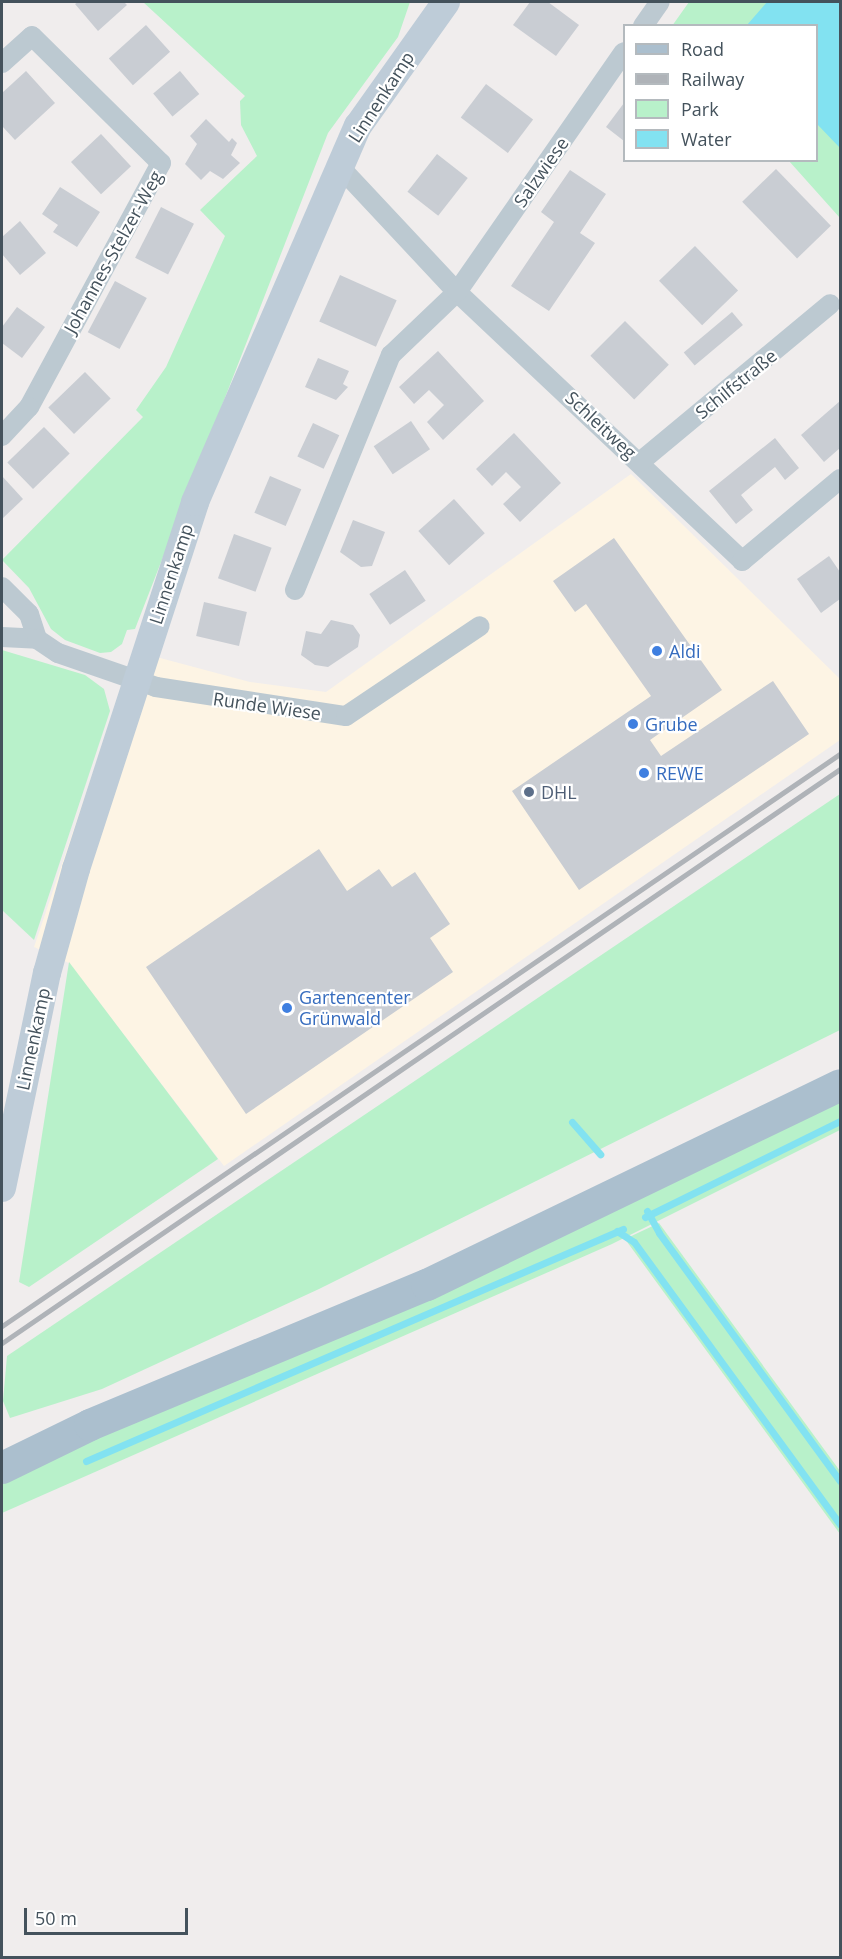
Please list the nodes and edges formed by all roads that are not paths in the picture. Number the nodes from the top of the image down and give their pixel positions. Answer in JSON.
{"nodes":[{"id":1,"x":660,"y":2,"type":"edge"},
{"id":2,"x":442,"y":3,"type":"edge"},
{"id":3,"x":644,"y":24,"type":"edge"},
{"id":4,"x":623,"y":53,"type":"edge"},
{"id":5,"x":2,"y":63,"type":"edge"},
{"id":6,"x":339,"y":166,"type":"junction"},
{"id":7,"x":457,"y":292,"type":"junction"},
{"id":8,"x":830,"y":304,"type":"dead end"},
{"id":9,"x":2,"y":436,"type":"edge"},
{"id":10,"x":640,"y":462,"type":"junction"},
{"id":11,"x":840,"y":479,"type":"edge"},
{"id":12,"x":2,"y":587,"type":"edge"},
{"id":13,"x":296,"y":590,"type":"dead end"},
{"id":14,"x":480,"y":626,"type":"dead end"},
{"id":15,"x":2,"y":637,"type":"edge"},
{"id":16,"x":37,"y":639,"type":"junction"},
{"id":17,"x":136,"y":681,"type":"junction"},
{"id":18,"x":840,"y":1085,"type":"edge"},
{"id":19,"x":2,"y":1188,"type":"edge"},
{"id":20,"x":2,"y":1468,"type":"edge"}],
"edges":[{"from":1,"to":3,"type":"street"},
{"from":2,"to":6,"type":"main road","name":"Linnenkamp"},
{"from":4,"to":7,"type":"street","name":"Salzwiese"},
{"from":5,"to":9,"type":"street","name":"Johannes-Stelzer-Weg"},
{"from":6,"to":7,"type":"street","name":"Schleitweg"},
{"from":6,"to":17,"type":"main road","name":"Linnenkamp"},
{"from":7,"to":10,"type":"street","name":"Schleitweg"},
{"from":7,"to":13,"type":"street"},
{"from":8,"to":10,"type":"street","name":"Schilfstraße"},
{"from":10,"to":11,"type":"street","name":"Schleitweg"},
{"from":12,"to":16,"type":"street"},
{"from":14,"to":17,"type":"street","name":"Runde Wiese"},
{"from":15,"to":16,"type":"street"},
{"from":16,"to":17,"type":"street","name":"Runde Wiese"},
{"from":17,"to":19,"type":"main road","name":"Linnenkamp"},
{"from":18,"to":20,"type":"main road"}]}
